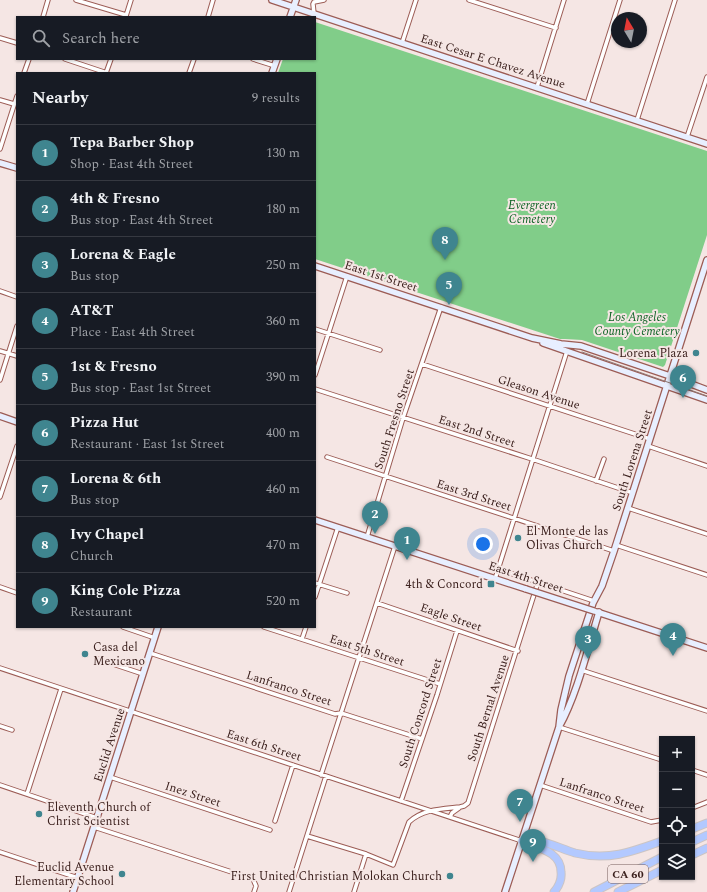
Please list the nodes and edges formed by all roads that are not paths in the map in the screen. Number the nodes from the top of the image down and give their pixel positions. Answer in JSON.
{"nodes":[{"id":1,"x":48,"y":0,"type":"edge"},
{"id":2,"x":76,"y":0,"type":"edge"},
{"id":3,"x":131,"y":0,"type":"edge"},
{"id":4,"x":213,"y":0,"type":"edge"},
{"id":5,"x":272,"y":0,"type":"edge"},
{"id":6,"x":296,"y":0,"type":"edge"},
{"id":7,"x":324,"y":0,"type":"edge"},
{"id":8,"x":416,"y":0,"type":"edge"},
{"id":9,"x":469,"y":0,"type":"edge"},
{"id":10,"x":564,"y":0,"type":"edge"},
{"id":11,"x":620,"y":0,"type":"edge"},
{"id":12,"x":675,"y":0,"type":"edge"},
{"id":13,"x":293,"y":7,"type":"junction"},
{"id":14,"x":314,"y":14,"type":"junction"},
{"id":15,"x":43,"y":16,"type":"edge"},
{"id":16,"x":126,"y":16,"type":"edge"},
{"id":17,"x":208,"y":16,"type":"edge"},
{"id":18,"x":290,"y":16,"type":"edge"},
{"id":19,"x":556,"y":28,"type":"junction"},
{"id":20,"x":0,"y":38,"type":"edge"},
{"id":21,"x":16,"y":43,"type":"edge"},
{"id":22,"x":402,"y":43,"type":"junction"},
{"id":23,"x":29,"y":60,"type":"edge"},
{"id":24,"x":68,"y":60,"type":"edge"},
{"id":25,"x":111,"y":60,"type":"edge"},
{"id":26,"x":194,"y":60,"type":"edge"},
{"id":27,"x":256,"y":60,"type":"edge"},
{"id":28,"x":277,"y":60,"type":"edge"},
{"id":29,"x":275,"y":66,"type":"junction"},
{"id":30,"x":24,"y":72,"type":"edge"},
{"id":31,"x":103,"y":72,"type":"edge"},
{"id":32,"x":106,"y":72,"type":"edge"},
{"id":33,"x":189,"y":72,"type":"edge"},
{"id":34,"x":272,"y":72,"type":"edge"},
{"id":35,"x":707,"y":77,"type":"edge"},
{"id":36,"x":537,"y":87,"type":"junction"},
{"id":37,"x":16,"y":99,"type":"edge"},
{"id":38,"x":0,"y":100,"type":"edge"},
{"id":39,"x":14,"y":104,"type":"junction"},
{"id":40,"x":587,"y":104,"type":"junction"},
{"id":41,"x":637,"y":120,"type":"junction"},
{"id":42,"x":687,"y":137,"type":"junction"},
{"id":43,"x":707,"y":144,"type":"edge"},
{"id":44,"x":0,"y":149,"type":"edge"},
{"id":45,"x":0,"y":163,"type":"edge"},
{"id":46,"x":16,"y":168,"type":"edge"},
{"id":47,"x":707,"y":260,"type":"edge"},
{"id":48,"x":316,"y":266,"type":"edge"},
{"id":49,"x":347,"y":276,"type":"junction"},
{"id":50,"x":0,"y":291,"type":"edge"},
{"id":51,"x":16,"y":297,"type":"edge"},
{"id":52,"x":441,"y":307,"type":"junction"},
{"id":53,"x":16,"y":329,"type":"edge"},
{"id":54,"x":316,"y":329,"type":"edge"},
{"id":55,"x":328,"y":334,"type":"junction"},
{"id":56,"x":532,"y":338,"type":"junction"},
{"id":57,"x":380,"y":350,"type":"dead end"},
{"id":58,"x":0,"y":351,"type":"edge"},
{"id":59,"x":567,"y":352,"type":"junction"},
{"id":60,"x":8,"y":353,"type":"junction"},
{"id":61,"x":16,"y":356,"type":"edge"},
{"id":62,"x":422,"y":364,"type":"junction"},
{"id":63,"x":316,"y":372,"type":"edge"},
{"id":64,"x":0,"y":380,"type":"edge"},
{"id":65,"x":668,"y":381,"type":"junction"},
{"id":66,"x":316,"y":389,"type":"edge"},
{"id":67,"x":707,"y":390,"type":"edge"},
{"id":68,"x":707,"y":400,"type":"edge"},
{"id":69,"x":549,"y":406,"type":"junction"},
{"id":70,"x":0,"y":416,"type":"edge"},
{"id":71,"x":404,"y":418,"type":"junction"},
{"id":72,"x":16,"y":422,"type":"edge"},
{"id":73,"x":650,"y":439,"type":"junction"},
{"id":74,"x":648,"y":446,"type":"junction"},
{"id":75,"x":16,"y":449,"type":"edge"},
{"id":76,"x":327,"y":457,"type":"dead end"},
{"id":77,"x":532,"y":459,"type":"junction"},
{"id":78,"x":604,"y":459,"type":"dead end"},
{"id":79,"x":707,"y":466,"type":"edge"},
{"id":80,"x":386,"y":476,"type":"junction"},
{"id":81,"x":0,"y":479,"type":"edge"},
{"id":82,"x":5,"y":480,"type":"junction"},
{"id":83,"x":596,"y":481,"type":"junction"},
{"id":84,"x":633,"y":494,"type":"junction"},
{"id":85,"x":0,"y":497,"type":"edge"},
{"id":86,"x":628,"y":508,"type":"junction"},
{"id":87,"x":514,"y":518,"type":"junction"},
{"id":88,"x":316,"y":520,"type":"edge"},
{"id":89,"x":338,"y":527,"type":"junction"},
{"id":90,"x":707,"y":534,"type":"edge"},
{"id":91,"x":367,"y":537,"type":"junction"},
{"id":92,"x":395,"y":546,"type":"junction"},
{"id":93,"x":615,"y":548,"type":"junction"},
{"id":94,"x":498,"y":569,"type":"junction"},
{"id":95,"x":707,"y":575,"type":"edge"},
{"id":96,"x":495,"y":579,"type":"junction"},
{"id":97,"x":538,"y":582,"type":"junction"},
{"id":98,"x":317,"y":584,"type":"edge"},
{"id":99,"x":0,"y":587,"type":"edge"},
{"id":100,"x":16,"y":593,"type":"edge"},
{"id":101,"x":347,"y":593,"type":"dead end"},
{"id":102,"x":594,"y":601,"type":"junction"},
{"id":103,"x":377,"y":603,"type":"junction"},
{"id":104,"x":597,"y":612,"type":"junction"},
{"id":105,"x":126,"y":628,"type":"edge"},
{"id":106,"x":158,"y":628,"type":"edge"},
{"id":107,"x":267,"y":628,"type":"edge"},
{"id":108,"x":306,"y":628,"type":"edge"},
{"id":109,"x":457,"y":631,"type":"junction"},
{"id":110,"x":155,"y":638,"type":"junction"},
{"id":111,"x":302,"y":639,"type":"junction"},
{"id":112,"x":707,"y":648,"type":"edge"},
{"id":113,"x":518,"y":651,"type":"junction"},
{"id":114,"x":150,"y":652,"type":"junction"},
{"id":115,"x":360,"y":658,"type":"junction"},
{"id":116,"x":98,"y":659,"type":"dead end"},
{"id":117,"x":0,"y":668,"type":"edge"},
{"id":118,"x":581,"y":670,"type":"junction"},
{"id":119,"x":143,"y":674,"type":"junction"},
{"id":120,"x":440,"y":684,"type":"junction"},
{"id":121,"x":61,"y":689,"type":"junction"},
{"id":122,"x":707,"y":711,"type":"edge"},
{"id":123,"x":130,"y":712,"type":"junction"},
{"id":124,"x":342,"y":714,"type":"junction"},
{"id":125,"x":0,"y":726,"type":"edge"},
{"id":126,"x":559,"y":727,"type":"junction"},
{"id":127,"x":12,"y":730,"type":"dead end"},
{"id":128,"x":422,"y":740,"type":"junction"},
{"id":129,"x":659,"y":759,"type":"edge"},
{"id":130,"x":293,"y":765,"type":"junction"},
{"id":131,"x":695,"y":771,"type":"edge"},
{"id":132,"x":321,"y":774,"type":"junction"},
{"id":133,"x":707,"y":775,"type":"edge"},
{"id":134,"x":326,"y":776,"type":"junction"},
{"id":135,"x":110,"y":777,"type":"junction"},
{"id":136,"x":0,"y":785,"type":"edge"},
{"id":137,"x":540,"y":786,"type":"junction"},
{"id":138,"x":27,"y":794,"type":"junction"},
{"id":139,"x":401,"y":801,"type":"junction"},
{"id":140,"x":707,"y":802,"type":"edge"},
{"id":141,"x":460,"y":807,"type":"junction"},
{"id":142,"x":695,"y":807,"type":"edge"},
{"id":143,"x":430,"y":810,"type":"junction"},
{"id":144,"x":450,"y":817,"type":"junction"},
{"id":145,"x":97,"y":818,"type":"junction"},
{"id":146,"x":275,"y":821,"type":"dead end"},
{"id":147,"x":659,"y":821,"type":"edge"},
{"id":148,"x":707,"y":823,"type":"edge"},
{"id":149,"x":94,"y":827,"type":"junction"},
{"id":150,"x":695,"y":828,"type":"edge"},
{"id":151,"x":270,"y":830,"type":"dead end"},
{"id":152,"x":707,"y":835,"type":"edge"},
{"id":153,"x":307,"y":836,"type":"junction"},
{"id":154,"x":522,"y":841,"type":"junction"},
{"id":155,"x":695,"y":841,"type":"edge"},
{"id":156,"x":659,"y":842,"type":"edge"},
{"id":157,"x":707,"y":848,"type":"edge"},
{"id":158,"x":0,"y":852,"type":"edge"},
{"id":159,"x":366,"y":854,"type":"junction"},
{"id":160,"x":695,"y":854,"type":"edge"},
{"id":161,"x":659,"y":859,"type":"edge"},
{"id":162,"x":659,"y":872,"type":"edge"},
{"id":163,"x":78,"y":878,"type":"junction"},
{"id":164,"x":625,"y":890,"type":"edge"},
{"id":165,"x":73,"y":892,"type":"edge"},
{"id":166,"x":254,"y":892,"type":"edge"},
{"id":167,"x":289,"y":892,"type":"edge"},
{"id":168,"x":354,"y":892,"type":"edge"},
{"id":169,"x":505,"y":892,"type":"edge"},
{"id":170,"x":554,"y":892,"type":"edge"},
{"id":171,"x":594,"y":892,"type":"edge"},
{"id":172,"x":618,"y":892,"type":"edge"}],
"edges":[{"from":1,"to":15,"type":"street"},
{"from":2,"to":16,"type":"street"},
{"from":3,"to":16,"type":"street"},
{"from":4,"to":17,"type":"street"},
{"from":5,"to":13,"type":"street","name":"East Cesar E Chavez Avenue"},
{"from":6,"to":13,"type":"street"},
{"from":7,"to":14,"type":"street"},
{"from":8,"to":22,"type":"street"},
{"from":9,"to":19,"type":"street"},
{"from":10,"to":19,"type":"street"},
{"from":11,"to":40,"type":"street"},
{"from":12,"to":41,"type":"street"},
{"from":13,"to":14,"type":"street","name":"East Cesar E Chavez Avenue"},
{"from":13,"to":18,"type":"street"},
{"from":14,"to":22,"type":"street","name":"East Cesar E Chavez Avenue"},
{"from":19,"to":36,"type":"street"},
{"from":20,"to":21,"type":"street"},
{"from":22,"to":36,"type":"street","name":"East Cesar E Chavez Avenue"},
{"from":23,"to":30,"type":"street"},
{"from":24,"to":31,"type":"street"},
{"from":25,"to":32,"type":"street"},
{"from":26,"to":33,"type":"street"},
{"from":27,"to":29,"type":"street"},
{"from":28,"to":29,"type":"street"},
{"from":29,"to":34,"type":"street"},
{"from":35,"to":42,"type":"street"},
{"from":36,"to":40,"type":"street","name":"East Cesar E Chavez Avenue"},
{"from":37,"to":39,"type":"street"},
{"from":38,"to":39,"type":"street"},
{"from":39,"to":44,"type":"street"},
{"from":40,"to":41,"type":"street","name":"East Cesar E Chavez Avenue"},
{"from":41,"to":42,"type":"street","name":"East Cesar E Chavez Avenue"},
{"from":42,"to":43,"type":"street","name":"East Cesar E Chavez Avenue"},
{"from":45,"to":46,"type":"street"},
{"from":47,"to":65,"type":"street","name":"South Lorena Street"},
{"from":48,"to":49,"type":"street","name":"East 1st Street"},
{"from":49,"to":52,"type":"street","name":"East 1st Street"},
{"from":49,"to":55,"type":"street"},
{"from":50,"to":51,"type":"street"},
{"from":52,"to":56,"type":"street","name":"East 1st Street"},
{"from":52,"to":62,"type":"street","name":"South Fresno Street"},
{"from":53,"to":60,"type":"street"},
{"from":54,"to":55,"type":"street"},
{"from":55,"to":57,"type":"street"},
{"from":55,"to":63,"type":"street"},
{"from":56,"to":59,"type":"street","name":"East 1st Street"},
{"from":56,"to":65,"type":"street","name":"East 1st Street"},
{"from":58,"to":60,"type":"street"},
{"from":59,"to":65,"type":"street","name":"East 1st Street"},
{"from":59,"to":69,"type":"street"},
{"from":60,"to":61,"type":"street"},
{"from":60,"to":64,"type":"street"},
{"from":62,"to":69,"type":"street","name":"Gleason Avenue"},
{"from":62,"to":71,"type":"street","name":"South Fresno Street"},
{"from":65,"to":67,"type":"street","name":"East 1st Street"},
{"from":65,"to":68,"type":"street","name":"East 1st Street"},
{"from":65,"to":73,"type":"street","name":"South Lorena Street"},
{"from":66,"to":71,"type":"street","name":"East 2nd Street"},
{"from":69,"to":73,"type":"street","name":"Gleason Avenue"},
{"from":69,"to":77,"type":"street"},
{"from":70,"to":72,"type":"street"},
{"from":71,"to":77,"type":"street","name":"East 2nd Street"},
{"from":71,"to":80,"type":"street","name":"South Fresno Street"},
{"from":73,"to":74,"type":"street","name":"South Lorena Street"},
{"from":74,"to":79,"type":"street"},
{"from":74,"to":84,"type":"street","name":"South Lorena Street"},
{"from":75,"to":82,"type":"street"},
{"from":76,"to":80,"type":"street","name":"East 3rd Street"},
{"from":77,"to":83,"type":"street","name":"East 2nd Street"},
{"from":77,"to":87,"type":"street"},
{"from":78,"to":83,"type":"street"},
{"from":80,"to":87,"type":"street","name":"East 3rd Street"},
{"from":80,"to":91,"type":"street","name":"South Fresno Street"},
{"from":81,"to":82,"type":"street"},
{"from":82,"to":85,"type":"street"},
{"from":83,"to":84,"type":"street","name":"East 2nd Street"},
{"from":84,"to":86,"type":"street","name":"South Lorena Street"},
{"from":86,"to":90,"type":"street"},
{"from":86,"to":93,"type":"street","name":"South Lorena Street"},
{"from":87,"to":93,"type":"street","name":"East 3rd Street"},
{"from":87,"to":94,"type":"street"},
{"from":88,"to":89,"type":"street","name":"East 4th Street"},
{"from":89,"to":91,"type":"street","name":"East 4th Street"},
{"from":89,"to":98,"type":"street"},
{"from":91,"to":92,"type":"street","name":"East 4th Street"},
{"from":92,"to":96,"type":"street","name":"East 4th Street"},
{"from":92,"to":103,"type":"street"},
{"from":93,"to":95,"type":"street","name":"East 3rd Street"},
{"from":93,"to":102,"type":"street","name":"South Lorena Street"},
{"from":94,"to":96,"type":"street"},
{"from":94,"to":97,"type":"street","name":"East 4th Street"},
{"from":96,"to":104,"type":"street","name":"East 4th Street","bridge":true},
{"from":97,"to":102,"type":"street","name":"East 4th Street"},
{"from":97,"to":113,"type":"street","name":"South Bernal Avenue"},
{"from":98,"to":101,"type":"street"},
{"from":99,"to":100,"type":"street"},
{"from":102,"to":126,"type":"street","name":"South Lorena Street"},
{"from":103,"to":109,"type":"street","name":"Eagle Street"},
{"from":103,"to":115,"type":"street"},
{"from":104,"to":112,"type":"street","name":"East 4th Street"},
{"from":104,"to":118,"type":"street","name":"South Lorena Street"},
{"from":105,"to":110,"type":"street"},
{"from":106,"to":110,"type":"street","name":"Euclid Avenue"},
{"from":107,"to":111,"type":"street","name":"East 5th Street"},
{"from":108,"to":111,"type":"street"},
{"from":109,"to":113,"type":"street","name":"Eagle Street"},
{"from":109,"to":120,"type":"street","name":"South Concord Street"},
{"from":110,"to":114,"type":"street","name":"Euclid Avenue"},
{"from":111,"to":115,"type":"street","name":"East 5th Street"},
{"from":113,"to":141,"type":"street","name":"South Bernal Avenue"},
{"from":114,"to":119,"type":"street","name":"Euclid Avenue"},
{"from":114,"to":124,"type":"street","name":"Lanfranco Street"},
{"from":115,"to":120,"type":"street","name":"East 5th Street"},
{"from":115,"to":124,"type":"street"},
{"from":116,"to":119,"type":"street"},
{"from":117,"to":121,"type":"street","name":"East 6th Street"},
{"from":118,"to":122,"type":"street"},
{"from":118,"to":126,"type":"street","name":"South Lorena Street"},
{"from":119,"to":123,"type":"street","name":"Euclid Avenue"},
{"from":120,"to":128,"type":"street","name":"South Concord Street"},
{"from":121,"to":123,"type":"street","name":"East 6th Street"},
{"from":121,"to":138,"type":"street"},
{"from":123,"to":130,"type":"street","name":"East 6th Street"},
{"from":123,"to":135,"type":"street","name":"Euclid Avenue"},
{"from":124,"to":128,"type":"street","name":"Lanfranco Street"},
{"from":124,"to":132,"type":"street"},
{"from":125,"to":127,"type":"street"},
{"from":126,"to":129,"type":"street"},
{"from":126,"to":137,"type":"street","name":"South Lorena Street"},
{"from":128,"to":139,"type":"street","name":"South Concord Street"},
{"from":130,"to":132,"type":"street","name":"East 6th Street"},
{"from":130,"to":146,"type":"street"},
{"from":131,"to":133,"type":"street"},
{"from":132,"to":134,"type":"street","name":"East 6th Street"},
{"from":134,"to":139,"type":"street","name":"East 6th Street"},
{"from":134,"to":153,"type":"street"},
{"from":135,"to":145,"type":"street","name":"Euclid Avenue"},
{"from":135,"to":151,"type":"street","name":"Inez Street"},
{"from":136,"to":138,"type":"street"},
{"from":137,"to":147,"type":"street","name":"Lanfranco Street"},
{"from":137,"to":154,"type":"street","name":"South Lorena Street"},
{"from":138,"to":145,"type":"street"},
{"from":139,"to":143,"type":"street","name":"East 6th Street"},
{"from":140,"to":142,"type":"street"},
{"from":141,"to":143,"type":"street"},
{"from":141,"to":144,"type":"street","name":"South Bernal Avenue"},
{"from":143,"to":144,"type":"street","name":"East 6th Street"},
{"from":143,"to":159,"type":"street"},
{"from":144,"to":154,"type":"street","name":"East 6th Street"},
{"from":145,"to":149,"type":"street","name":"Euclid Avenue"},
{"from":148,"to":150,"type":"highway"},
{"from":149,"to":163,"type":"street","name":"Euclid Avenue"},
{"from":149,"to":166,"type":"street"},
{"from":152,"to":155,"type":"highway"},
{"from":153,"to":159,"type":"street"},
{"from":153,"to":167,"type":"street"},
{"from":154,"to":156,"type":"highway"},
{"from":154,"to":169,"type":"street","name":"South Lorena Street"},
{"from":154,"to":170,"type":"highway"},
{"from":157,"to":160,"type":"highway"},
{"from":158,"to":163,"type":"street"},
{"from":159,"to":168,"type":"street"},
{"from":161,"to":171,"type":"highway","number":"CA 60"},
{"from":162,"to":164,"type":"highway","number":"CA 60"},
{"from":163,"to":165,"type":"street","name":"Euclid Avenue"},
{"from":164,"to":172,"type":"highway","number":"CA 60"}]}
